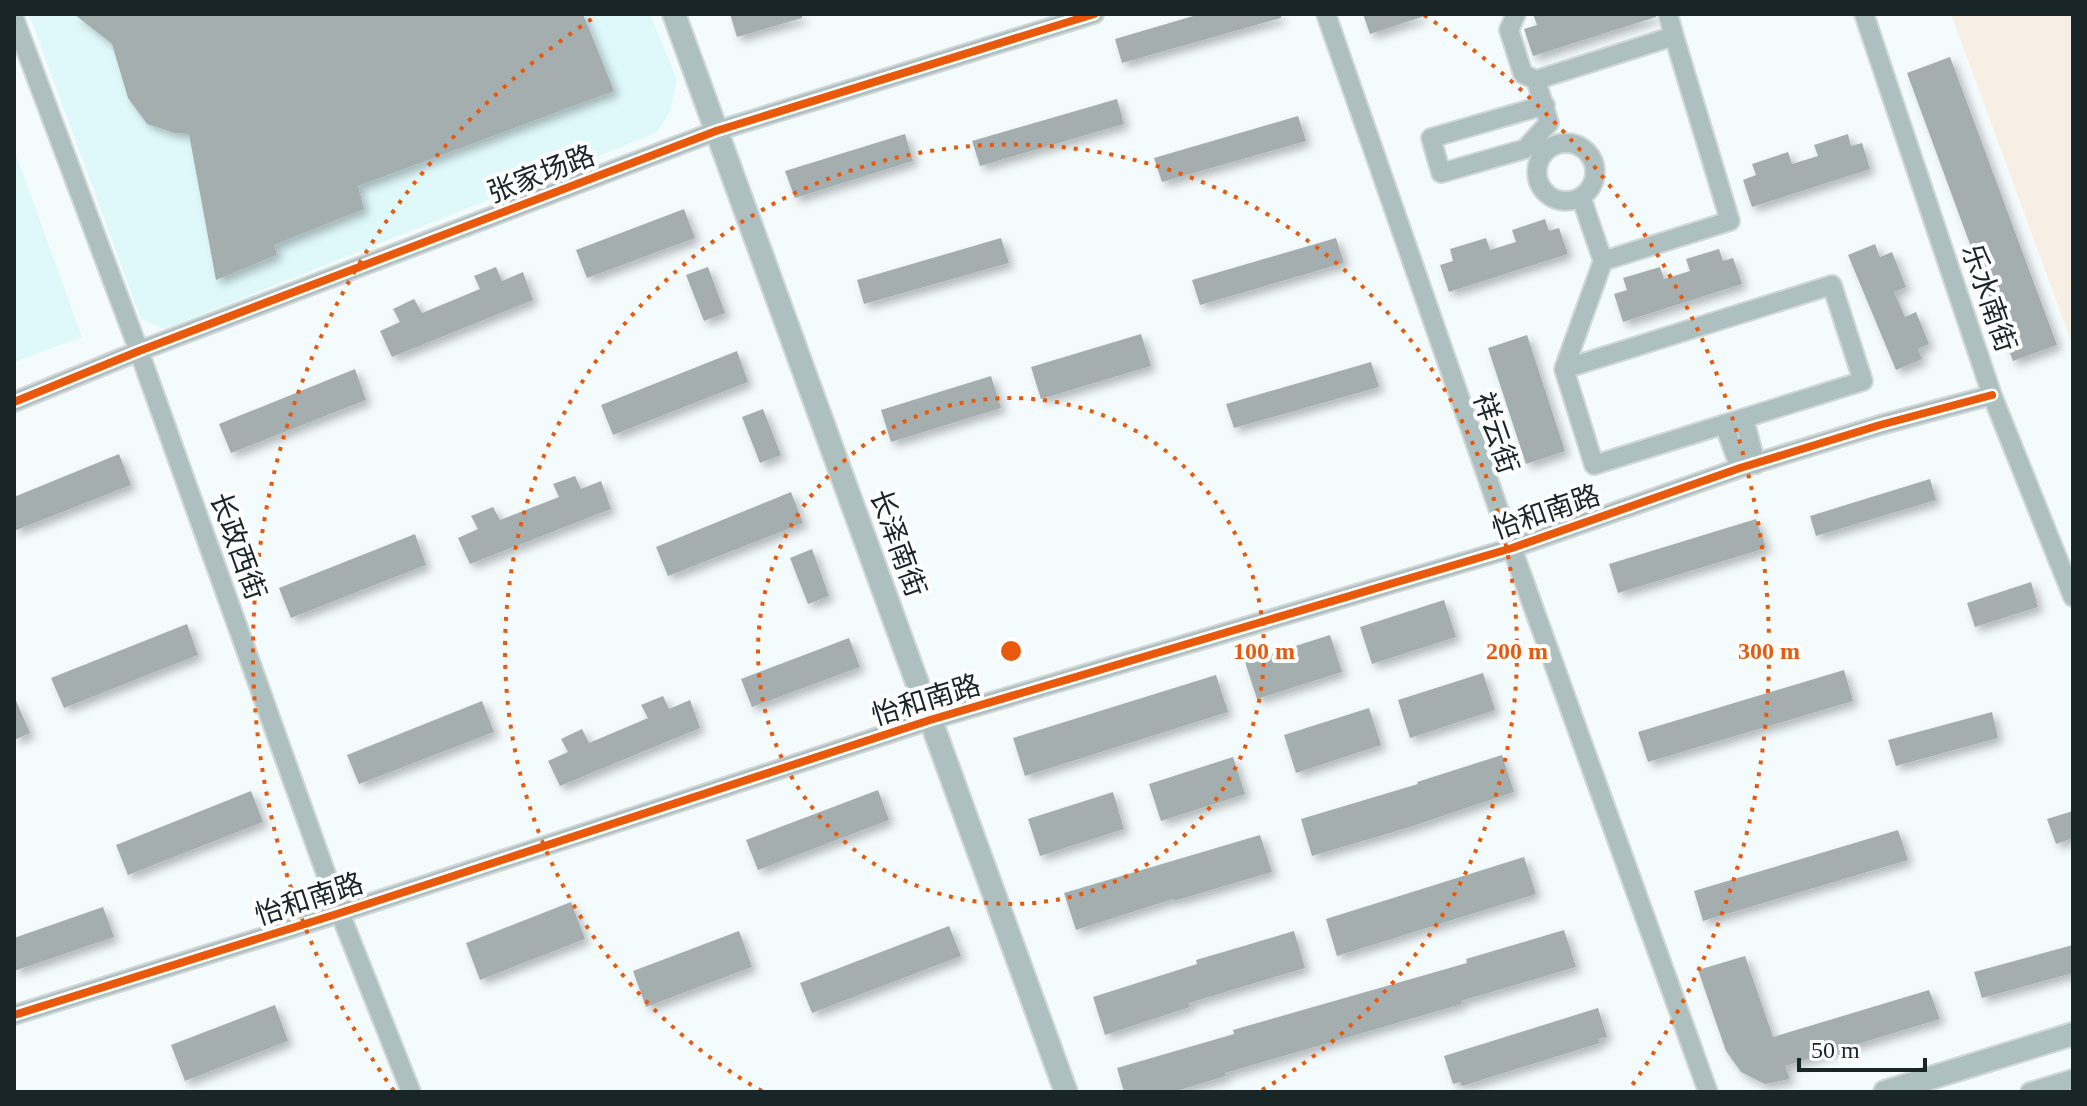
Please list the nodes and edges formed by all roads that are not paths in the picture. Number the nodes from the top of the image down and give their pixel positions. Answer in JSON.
{"nodes":[{"id":1,"x":674,"y":14,"type":"edge"},
{"id":2,"x":1094,"y":14,"type":"edge"},
{"id":3,"x":1326,"y":14,"type":"edge"},
{"id":4,"x":1516,"y":14,"type":"edge"},
{"id":5,"x":1668,"y":14,"type":"edge"},
{"id":6,"x":1864,"y":14,"type":"edge"},
{"id":7,"x":14,"y":18,"type":"edge"},
{"id":8,"x":1674,"y":36,"type":"junction"},
{"id":9,"x":1536,"y":80,"type":"junction"},
{"id":10,"x":1545,"y":105,"type":"junction"},
{"id":11,"x":716,"y":131,"type":"junction"},
{"id":12,"x":1545,"y":140,"type":"junction"},
{"id":13,"x":1581,"y":197,"type":"junction"},
{"id":14,"x":1603,"y":261,"type":"junction"},
{"id":15,"x":139,"y":351,"type":"junction"},
{"id":16,"x":1564,"y":369,"type":"junction"},
{"id":17,"x":1992,"y":395,"type":"junction"},
{"id":18,"x":14,"y":402,"type":"edge"},
{"id":19,"x":1744,"y":419,"type":"junction"},
{"id":20,"x":1724,"y":424,"type":"junction"},
{"id":21,"x":1748,"y":466,"type":"junction"},
{"id":22,"x":1512,"y":548,"type":"junction"},
{"id":23,"x":2073,"y":597,"type":"edge"},
{"id":24,"x":930,"y":720,"type":"junction"},
{"id":25,"x":340,"y":913,"type":"junction"},
{"id":26,"x":14,"y":1015,"type":"edge"},
{"id":27,"x":2073,"y":1034,"type":"edge"},
{"id":28,"x":2073,"y":1079,"type":"edge"},
{"id":29,"x":411,"y":1092,"type":"edge"},
{"id":30,"x":1066,"y":1092,"type":"edge"},
{"id":31,"x":1708,"y":1092,"type":"edge"},
{"id":32,"x":1885,"y":1092,"type":"edge"},
{"id":33,"x":2030,"y":1092,"type":"edge"}],
"edges":[{"from":1,"to":11,"type":"street","name":"长泽南街"},
{"from":2,"to":11,"type":"street","name":"张家场路"},
{"from":3,"to":22,"type":"street","name":"祥云街"},
{"from":4,"to":9,"type":"street"},
{"from":5,"to":8,"type":"street"},
{"from":6,"to":17,"type":"street","name":"乐水南街"},
{"from":7,"to":15,"type":"street","name":"长政西街"},
{"from":8,"to":9,"type":"street"},
{"from":8,"to":14,"type":"street"},
{"from":9,"to":10,"type":"street"},
{"from":10,"to":12,"type":"street"},
{"from":10,"to":12,"type":"street"},
{"from":11,"to":15,"type":"street","name":"张家场路"},
{"from":11,"to":24,"type":"street","name":"长泽南街"},
{"from":12,"to":13,"type":"street"},
{"from":12,"to":13,"type":"street"},
{"from":13,"to":14,"type":"street"},
{"from":14,"to":16,"type":"street"},
{"from":15,"to":18,"type":"street","name":"张家场路"},
{"from":15,"to":25,"type":"street","name":"长政西街"},
{"from":16,"to":19,"type":"street"},
{"from":16,"to":20,"type":"street"},
{"from":17,"to":21,"type":"street","name":"怡和南路"},
{"from":17,"to":23,"type":"street","name":"乐水南街"},
{"from":19,"to":20,"type":"street"},
{"from":19,"to":21,"type":"street"},
{"from":20,"to":21,"type":"street"},
{"from":21,"to":22,"type":"street","name":"怡和南路"},
{"from":22,"to":24,"type":"street","name":"怡和南路"},
{"from":22,"to":31,"type":"street","name":"祥云街"},
{"from":24,"to":25,"type":"street","name":"怡和南路"},
{"from":24,"to":30,"type":"street","name":"长泽南街"},
{"from":25,"to":26,"type":"street","name":"怡和南路"},
{"from":25,"to":29,"type":"street","name":"长政西街"},
{"from":27,"to":32,"type":"street"},
{"from":28,"to":33,"type":"street"}]}
